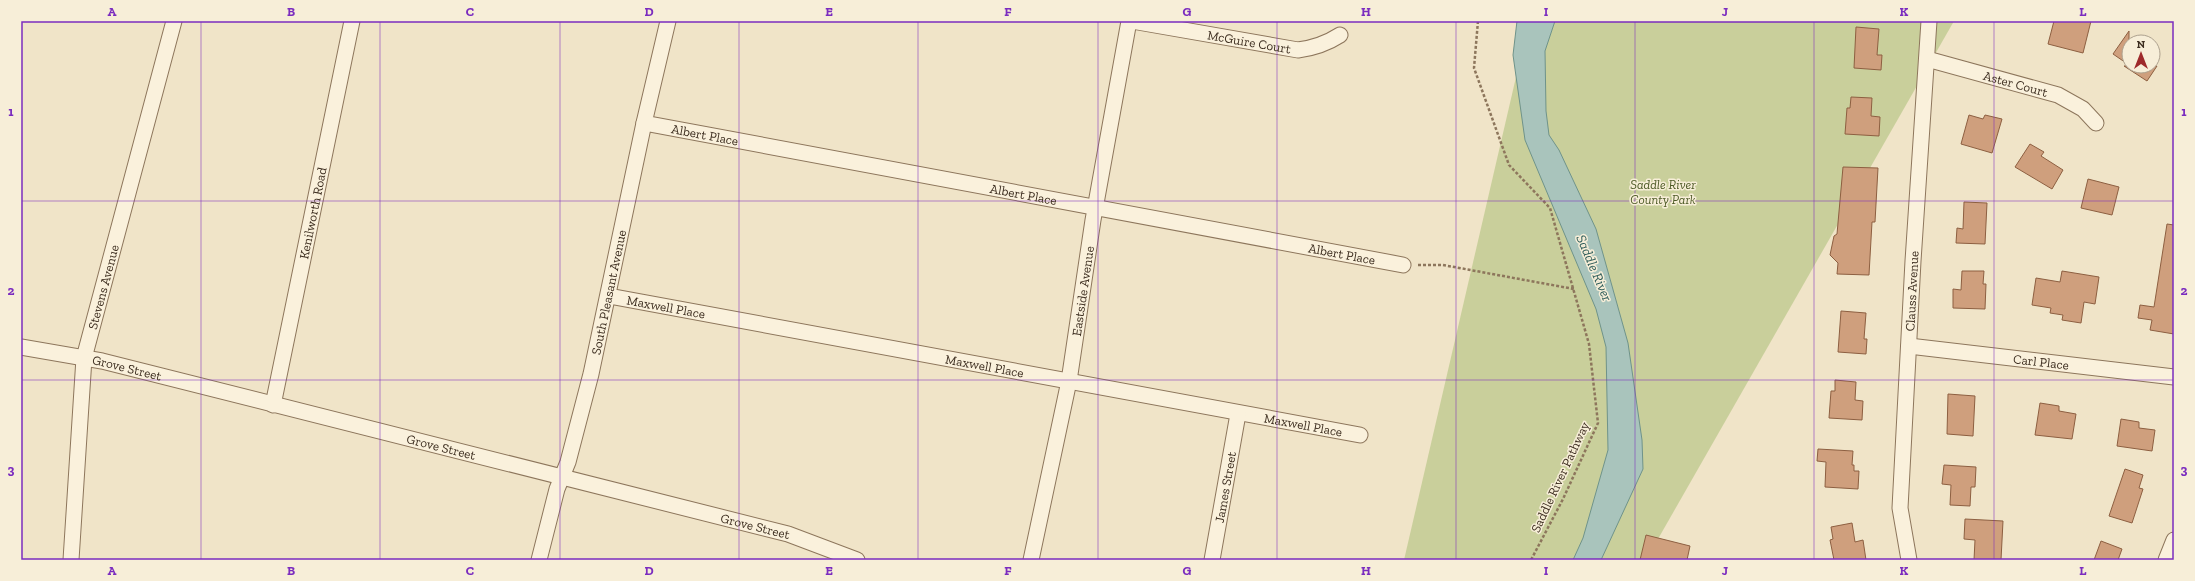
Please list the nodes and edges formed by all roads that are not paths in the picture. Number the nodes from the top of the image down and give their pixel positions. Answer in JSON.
{"nodes":[{"id":1,"x":174,"y":21,"type":"edge"},
{"id":2,"x":352,"y":21,"type":"edge"},
{"id":3,"x":668,"y":21,"type":"edge"},
{"id":4,"x":1129,"y":21,"type":"edge"},
{"id":5,"x":1132,"y":21,"type":"edge"},
{"id":6,"x":1929,"y":21,"type":"edge"},
{"id":7,"x":1340,"y":35,"type":"dead end"},
{"id":8,"x":1927,"y":59,"type":"junction"},
{"id":9,"x":644,"y":122,"type":"junction"},
{"id":10,"x":2096,"y":123,"type":"dead end"},
{"id":11,"x":1095,"y":209,"type":"junction"},
{"id":12,"x":1403,"y":265,"type":"road end"},
{"id":13,"x":609,"y":296,"type":"junction"},
{"id":14,"x":1909,"y":346,"type":"junction"},
{"id":15,"x":21,"y":347,"type":"edge"},
{"id":16,"x":84,"y":358,"type":"junction"},
{"id":17,"x":2174,"y":377,"type":"edge"},
{"id":18,"x":1069,"y":381,"type":"junction"},
{"id":19,"x":273,"y":404,"type":"junction"},
{"id":20,"x":1238,"y":414,"type":"junction"},
{"id":21,"x":1360,"y":435,"type":"dead end"},
{"id":22,"x":562,"y":477,"type":"junction"},
{"id":23,"x":2174,"y":540,"type":"edge"},
{"id":24,"x":71,"y":560,"type":"edge"},
{"id":25,"x":539,"y":560,"type":"edge"},
{"id":26,"x":857,"y":560,"type":"edge"},
{"id":27,"x":1031,"y":560,"type":"edge"},
{"id":28,"x":1212,"y":560,"type":"edge"},
{"id":29,"x":1909,"y":560,"type":"edge"},
{"id":30,"x":2166,"y":560,"type":"edge"}],
"edges":[{"from":1,"to":16,"type":"street","name":"Stevens Avenue"},
{"from":2,"to":19,"type":"street","name":"Kenilworth Road"},
{"from":3,"to":9,"type":"street","name":"South Pleasant Avenue"},
{"from":4,"to":11,"type":"street","name":"Eastside Avenue"},
{"from":5,"to":7,"type":"street","name":"McGuire Court"},
{"from":6,"to":8,"type":"street","name":"Clauss Avenue"},
{"from":8,"to":10,"type":"street","name":"Aster Court"},
{"from":8,"to":14,"type":"street","name":"Clauss Avenue"},
{"from":9,"to":11,"type":"street","name":"Albert Place"},
{"from":9,"to":13,"type":"street","name":"South Pleasant Avenue"},
{"from":11,"to":12,"type":"street","name":"Albert Place"},
{"from":11,"to":18,"type":"street","name":"Eastside Avenue"},
{"from":13,"to":18,"type":"street","name":"Maxwell Place"},
{"from":13,"to":22,"type":"street","name":"South Pleasant Avenue"},
{"from":14,"to":17,"type":"street","name":"Carl Place"},
{"from":14,"to":29,"type":"street","name":"Clauss Avenue"},
{"from":15,"to":16,"type":"street","name":"Grove Street"},
{"from":16,"to":19,"type":"street","name":"Grove Street"},
{"from":16,"to":24,"type":"street","name":"Stevens Avenue"},
{"from":18,"to":20,"type":"street","name":"Maxwell Place"},
{"from":18,"to":27,"type":"street","name":"Eastside Avenue"},
{"from":19,"to":22,"type":"street","name":"Grove Street"},
{"from":20,"to":21,"type":"street","name":"Maxwell Place"},
{"from":20,"to":28,"type":"street","name":"James Street"},
{"from":22,"to":25,"type":"street","name":"South Pleasant Avenue"},
{"from":22,"to":26,"type":"street","name":"Grove Street"},
{"from":23,"to":30,"type":"street"}]}
